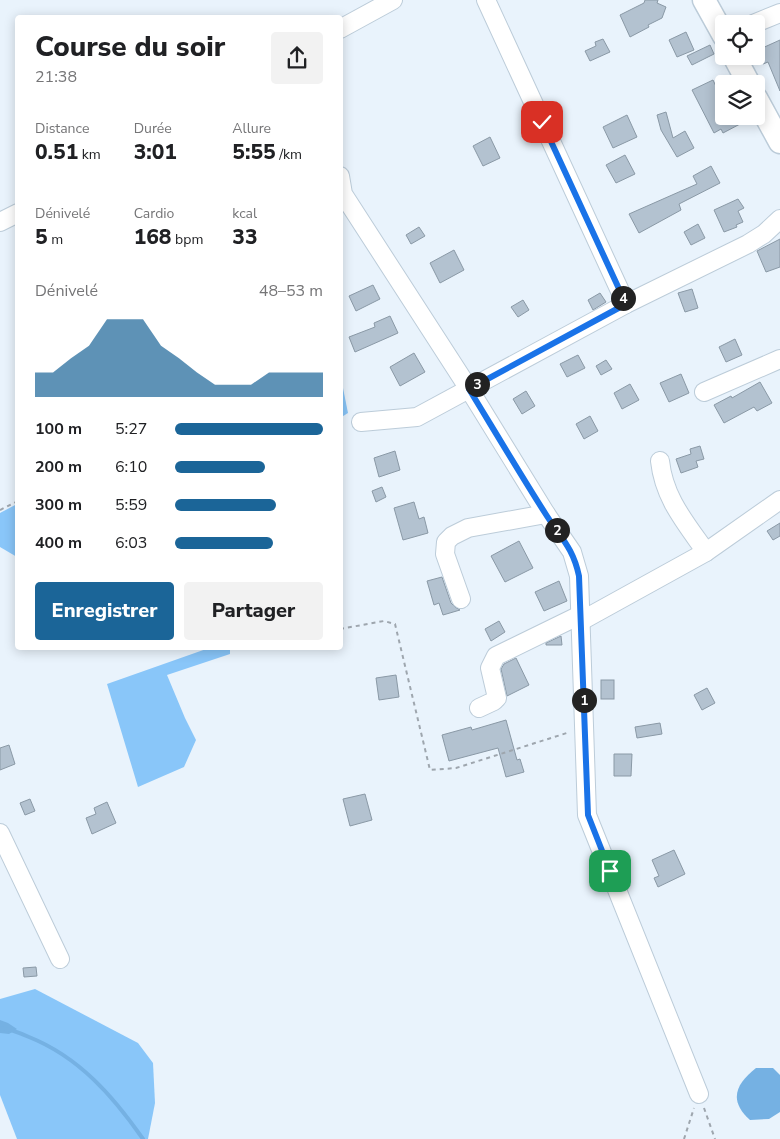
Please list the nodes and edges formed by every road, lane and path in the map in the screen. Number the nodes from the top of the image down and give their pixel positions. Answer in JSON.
{"nodes":[{"id":1,"x":393,"y":0,"type":"edge"},
{"id":2,"x":486,"y":0,"type":"edge"},
{"id":3,"x":704,"y":0,"type":"edge"},
{"id":4,"x":780,"y":13,"type":"edge"},
{"id":5,"x":765,"y":19,"type":"edge"},
{"id":6,"x":715,"y":20,"type":"edge"},
{"id":7,"x":343,"y":27,"type":"edge"},
{"id":8,"x":765,"y":114,"type":"edge"},
{"id":9,"x":780,"y":142,"type":"edge"},
{"id":10,"x":343,"y":194,"type":"edge"},
{"id":11,"x":15,"y":214,"type":"edge"},
{"id":12,"x":780,"y":219,"type":"edge"},
{"id":13,"x":0,"y":222,"type":"edge"},
{"id":14,"x":626,"y":304,"type":"junction"},
{"id":15,"x":780,"y":359,"type":"edge"},
{"id":16,"x":469,"y":389,"type":"junction"},
{"id":17,"x":704,"y":392,"type":"dead end"},
{"id":18,"x":361,"y":422,"type":"dead end"},
{"id":19,"x":660,"y":461,"type":"dead end"},
{"id":20,"x":780,"y":500,"type":"edge"},
{"id":21,"x":15,"y":502,"type":"edge"},
{"id":22,"x":0,"y":510,"type":"edge"},
{"id":23,"x":546,"y":514,"type":"junction"},
{"id":24,"x":706,"y":552,"type":"junction"},
{"id":25,"x":461,"y":599,"type":"dead end"},
{"id":26,"x":581,"y":618,"type":"junction"},
{"id":27,"x":343,"y":628,"type":"edge"},
{"id":28,"x":479,"y":708,"type":"dead end"},
{"id":29,"x":584,"y":727,"type":"junction"},
{"id":30,"x":0,"y":833,"type":"edge"},
{"id":31,"x":60,"y":959,"type":"dead end"},
{"id":32,"x":699,"y":1094,"type":"junction"},
{"id":33,"x":684,"y":1139,"type":"edge"},
{"id":34,"x":715,"y":1139,"type":"edge"}],
"edges":[{"from":1,"to":7,"type":"street"},
{"from":2,"to":14,"type":"street"},
{"from":3,"to":6,"type":"main road"},
{"from":4,"to":5,"type":"street"},
{"from":8,"to":9,"type":"main road"},
{"from":10,"to":16,"type":"street"},
{"from":11,"to":13,"type":"street"},
{"from":12,"to":14,"type":"street"},
{"from":14,"to":16,"type":"street"},
{"from":15,"to":17,"type":"street"},
{"from":16,"to":18,"type":"street"},
{"from":16,"to":23,"type":"street"},
{"from":19,"to":24,"type":"street"},
{"from":20,"to":24,"type":"street"},
{"from":21,"to":22,"type":"path"},
{"from":23,"to":25,"type":"street"},
{"from":23,"to":26,"type":"street"},
{"from":24,"to":26,"type":"street"},
{"from":26,"to":28,"type":"street"},
{"from":26,"to":29,"type":"street"},
{"from":27,"to":29,"type":"path"},
{"from":29,"to":32,"type":"street"},
{"from":30,"to":31,"type":"street"},
{"from":32,"to":33,"type":"path"},
{"from":32,"to":34,"type":"path"}]}
